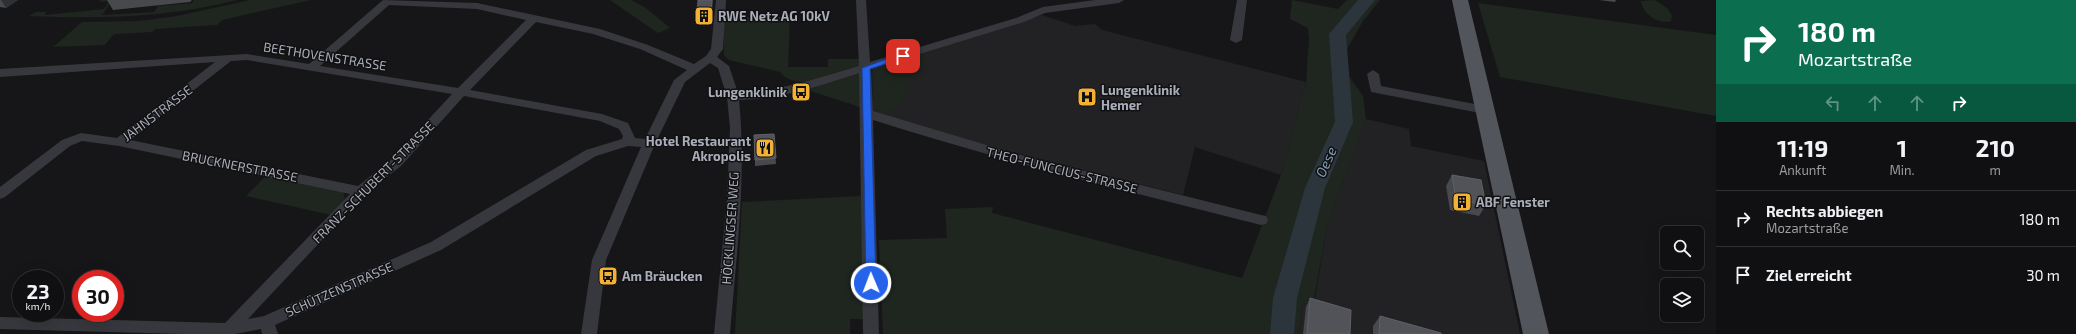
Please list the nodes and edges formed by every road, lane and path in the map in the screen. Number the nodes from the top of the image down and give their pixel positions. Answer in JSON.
{"nodes":[{"id":1,"x":721,"y":0,"type":"edge"},
{"id":2,"x":861,"y":0,"type":"edge"},
{"id":3,"x":1119,"y":0,"type":"edge"},
{"id":4,"x":1242,"y":0,"type":"edge"},
{"id":5,"x":1460,"y":0,"type":"edge"},
{"id":6,"x":1043,"y":5,"type":"edge"},
{"id":7,"x":534,"y":18,"type":"junction"},
{"id":8,"x":1236,"y":40,"type":"dead end"},
{"id":9,"x":228,"y":58,"type":"junction"},
{"id":10,"x":710,"y":58,"type":"junction"},
{"id":11,"x":311,"y":68,"type":"junction"},
{"id":12,"x":866,"y":68,"type":"junction"},
{"id":13,"x":695,"y":69,"type":"junction"},
{"id":14,"x":0,"y":73,"type":"edge"},
{"id":15,"x":1373,"y":74,"type":"dead end"},
{"id":16,"x":461,"y":92,"type":"junction"},
{"id":17,"x":733,"y":97,"type":"junction"},
{"id":18,"x":1485,"y":110,"type":"junction"},
{"id":19,"x":866,"y":113,"type":"junction"},
{"id":20,"x":119,"y":142,"type":"junction"},
{"id":21,"x":628,"y":142,"type":"junction"},
{"id":22,"x":649,"y":144,"type":"junction"},
{"id":23,"x":360,"y":191,"type":"junction"},
{"id":24,"x":0,"y":194,"type":"edge"},
{"id":25,"x":1261,"y":220,"type":"dead end"},
{"id":26,"x":2,"y":326,"type":"edge"},
{"id":27,"x":229,"y":329,"type":"junction"},
{"id":28,"x":265,"y":330,"type":"edge"},
{"id":29,"x":589,"y":334,"type":"edge"},
{"id":30,"x":722,"y":334,"type":"edge"},
{"id":31,"x":871,"y":334,"type":"edge"},
{"id":32,"x":1536,"y":334,"type":"edge"}],
"edges":[{"from":1,"to":10,"type":"street"},
{"from":2,"to":12,"type":"street"},
{"from":3,"to":6,"type":"street"},
{"from":4,"to":8,"type":"street"},
{"from":5,"to":18,"type":"main road"},
{"from":6,"to":12,"type":"street"},
{"from":7,"to":11,"type":"street"},
{"from":7,"to":13,"type":"street"},
{"from":7,"to":16,"type":"street","name":"FRANZ-SCHUBERT-STRASSE"},
{"from":9,"to":11,"type":"street","name":"BEETHOVENSTRASSE"},
{"from":9,"to":14,"type":"street","name":"BEETHOVENSTRASSE"},
{"from":9,"to":20,"type":"street","name":"JAHNSTRASSE"},
{"from":10,"to":13,"type":"street"},
{"from":10,"to":17,"type":"street","name":"HÖCKLINGSER WEG"},
{"from":11,"to":16,"type":"street","name":"BEETHOVENSTRASSE"},
{"from":12,"to":17,"type":"street"},
{"from":12,"to":19,"type":"street"},
{"from":13,"to":22,"type":"street"},
{"from":15,"to":18,"type":"street"},
{"from":16,"to":21,"type":"street","name":"BEETHOVENSTRASSE"},
{"from":16,"to":23,"type":"street","name":"FRANZ-SCHUBERT-STRASSE"},
{"from":17,"to":30,"type":"street","name":"HÖCKLINGSER WEG"},
{"from":18,"to":32,"type":"main road"},
{"from":19,"to":25,"type":"street","name":"THEO-FUNCCIUS-STRASSE"},
{"from":19,"to":31,"type":"street"},
{"from":20,"to":23,"type":"street","name":"BRUCKNERSTRASSE"},
{"from":20,"to":24,"type":"street","name":"JAHNSTRASSE"},
{"from":21,"to":22,"type":"street","name":"SCHÜTZENSTRASSE"},
{"from":21,"to":28,"type":"street","name":"SCHÜTZENSTRASSE"},
{"from":22,"to":29,"type":"street"},
{"from":23,"to":27,"type":"street","name":"FRANZ-SCHUBERT-STRASSE"},
{"from":26,"to":27,"type":"street","name":"SCHÜTZENSTRASSE"},
{"from":27,"to":28,"type":"street","name":"SCHÜTZENSTRASSE"}]}
